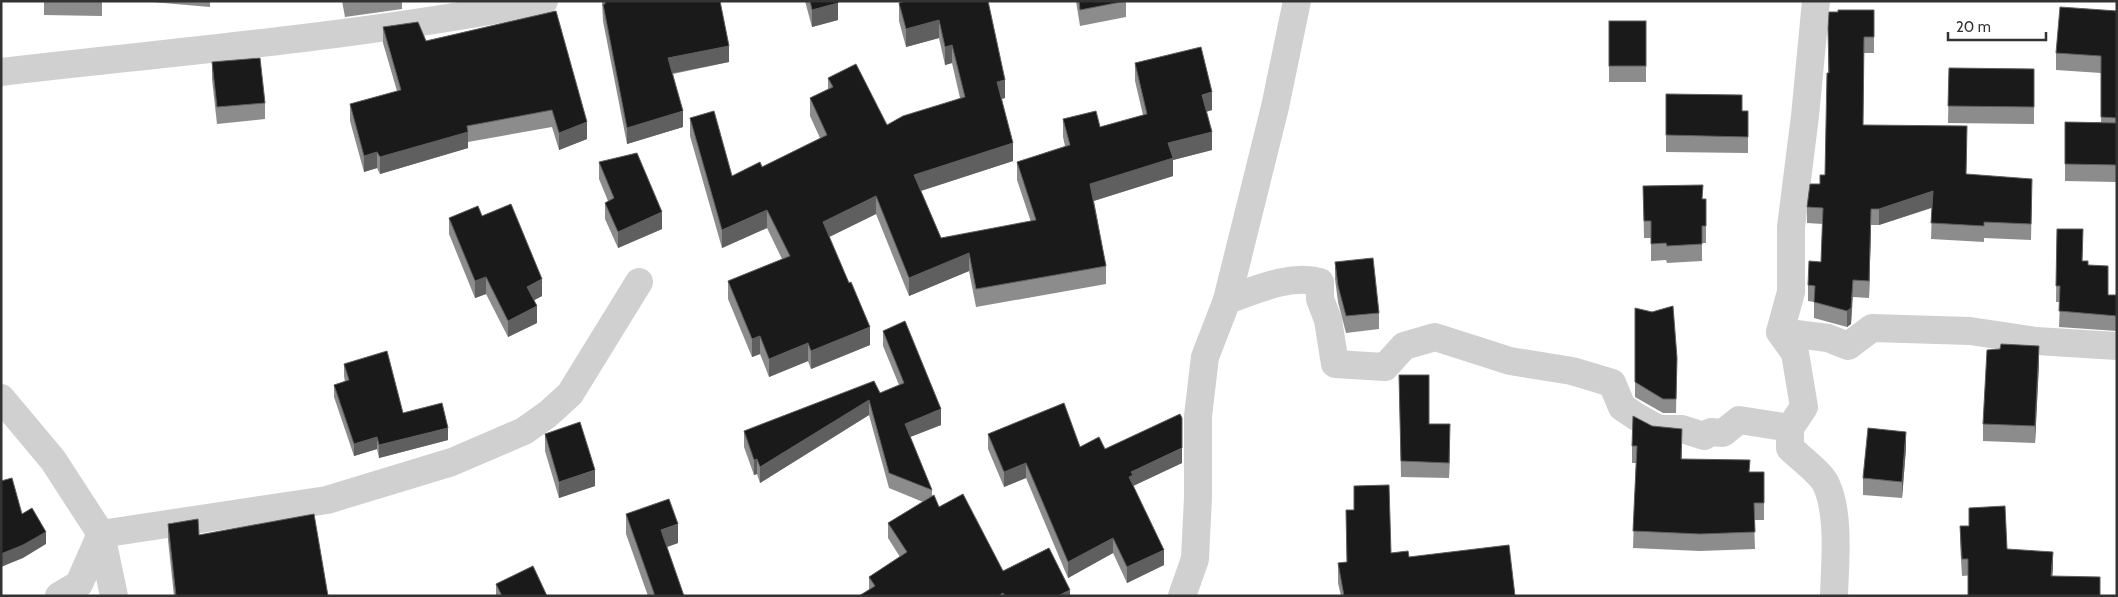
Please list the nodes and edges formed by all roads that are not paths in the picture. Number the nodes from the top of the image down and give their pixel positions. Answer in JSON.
{"nodes":[{"id":1,"x":544,"y":1,"type":"edge"},
{"id":2,"x":1297,"y":1,"type":"edge"},
{"id":3,"x":1816,"y":1,"type":"edge"},
{"id":4,"x":1,"y":72,"type":"edge"},
{"id":5,"x":639,"y":282,"type":"dead end"},
{"id":6,"x":1227,"y":300,"type":"junction"},
{"id":7,"x":1780,"y":332,"type":"junction"},
{"id":8,"x":2117,"y":346,"type":"edge"},
{"id":9,"x":1,"y":398,"type":"edge"},
{"id":10,"x":1790,"y":428,"type":"junction"},
{"id":11,"x":100,"y":534,"type":"junction"},
{"id":12,"x":59,"y":596,"type":"edge"},
{"id":13,"x":114,"y":596,"type":"edge"},
{"id":14,"x":1182,"y":596,"type":"edge"},
{"id":15,"x":1834,"y":596,"type":"edge"}],
"edges":[{"from":1,"to":4,"type":"street"},
{"from":2,"to":6,"type":"street"},
{"from":3,"to":7,"type":"street"},
{"from":5,"to":11,"type":"street"},
{"from":6,"to":10,"type":"street"},
{"from":6,"to":14,"type":"street"},
{"from":7,"to":8,"type":"street"},
{"from":7,"to":10,"type":"street"},
{"from":9,"to":11,"type":"street"},
{"from":10,"to":15,"type":"street"},
{"from":11,"to":12,"type":"street"},
{"from":11,"to":13,"type":"street"}]}
